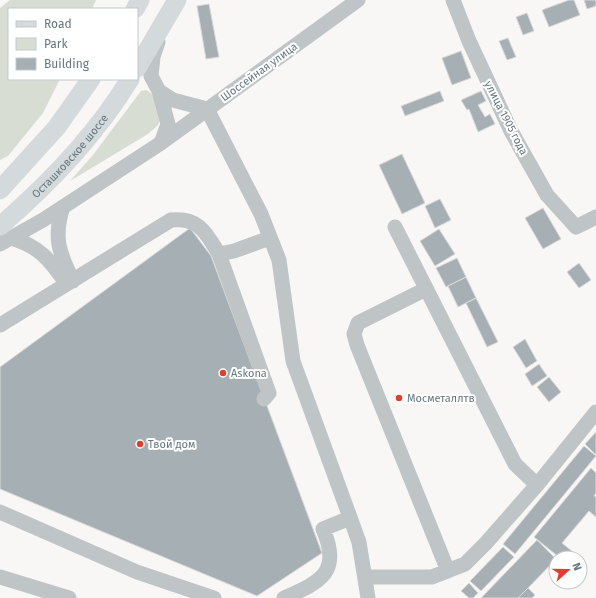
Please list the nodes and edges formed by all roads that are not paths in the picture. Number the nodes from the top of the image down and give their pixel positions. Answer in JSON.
{"nodes":[{"id":1,"x":177,"y":0,"type":"edge"},
{"id":2,"x":358,"y":0,"type":"edge"},
{"id":3,"x":453,"y":0,"type":"edge"},
{"id":4,"x":165,"y":24,"type":"junction"},
{"id":5,"x":138,"y":66,"type":"edge"},
{"id":6,"x":89,"y":80,"type":"edge"},
{"id":7,"x":129,"y":80,"type":"edge"},
{"id":8,"x":159,"y":91,"type":"junction"},
{"id":9,"x":207,"y":109,"type":"junction"},
{"id":10,"x":161,"y":143,"type":"junction"},
{"id":11,"x":3,"y":185,"type":"edge"},
{"id":12,"x":63,"y":207,"type":"junction"},
{"id":13,"x":596,"y":217,"type":"edge"},
{"id":14,"x":395,"y":227,"type":"dead end"},
{"id":15,"x":4,"y":236,"type":"edge"},
{"id":16,"x":270,"y":238,"type":"junction"},
{"id":17,"x":220,"y":254,"type":"junction"},
{"id":18,"x":70,"y":282,"type":"junction"},
{"id":19,"x":426,"y":289,"type":"junction"},
{"id":20,"x":0,"y":326,"type":"edge"},
{"id":21,"x":264,"y":399,"type":"dead end"},
{"id":22,"x":596,"y":412,"type":"edge"},
{"id":23,"x":537,"y":485,"type":"junction"},
{"id":24,"x":0,"y":512,"type":"edge"},
{"id":25,"x":350,"y":518,"type":"junction"},
{"id":26,"x":448,"y":571,"type":"junction"},
{"id":27,"x":0,"y":577,"type":"edge"},
{"id":28,"x":365,"y":577,"type":"junction"},
{"id":29,"x":69,"y":598,"type":"edge"},
{"id":30,"x":214,"y":598,"type":"edge"},
{"id":31,"x":284,"y":598,"type":"edge"},
{"id":32,"x":368,"y":598,"type":"edge"}],
"edges":[{"from":1,"to":4,"type":"main road"},
{"from":2,"to":9,"type":"street","name":"Шоссейная улица"},
{"from":3,"to":13,"type":"street","name":"улица 1905 года"},
{"from":4,"to":5,"type":"main road"},
{"from":4,"to":8,"type":"street"},
{"from":6,"to":11,"type":"main road"},
{"from":7,"to":15,"type":"main road","name":"Осташковское шоссе"},
{"from":8,"to":9,"type":"street"},
{"from":8,"to":10,"type":"street"},
{"from":9,"to":10,"type":"street","name":"Шоссейная улица"},
{"from":9,"to":16,"type":"street"},
{"from":10,"to":12,"type":"street","name":"Шоссейная улица"},
{"from":12,"to":15,"type":"street","name":"Шоссейная улица"},
{"from":12,"to":18,"type":"street"},
{"from":14,"to":19,"type":"street"},
{"from":15,"to":18,"type":"street"},
{"from":16,"to":17,"type":"street"},
{"from":16,"to":25,"type":"street"},
{"from":17,"to":18,"type":"street"},
{"from":17,"to":21,"type":"street"},
{"from":18,"to":20,"type":"street"},
{"from":19,"to":23,"type":"street"},
{"from":19,"to":26,"type":"street"},
{"from":22,"to":23,"type":"street"},
{"from":23,"to":26,"type":"street"},
{"from":24,"to":30,"type":"street"},
{"from":25,"to":28,"type":"street"},
{"from":25,"to":31,"type":"street"},
{"from":26,"to":28,"type":"street"},
{"from":27,"to":29,"type":"street"},
{"from":28,"to":32,"type":"street"}]}
